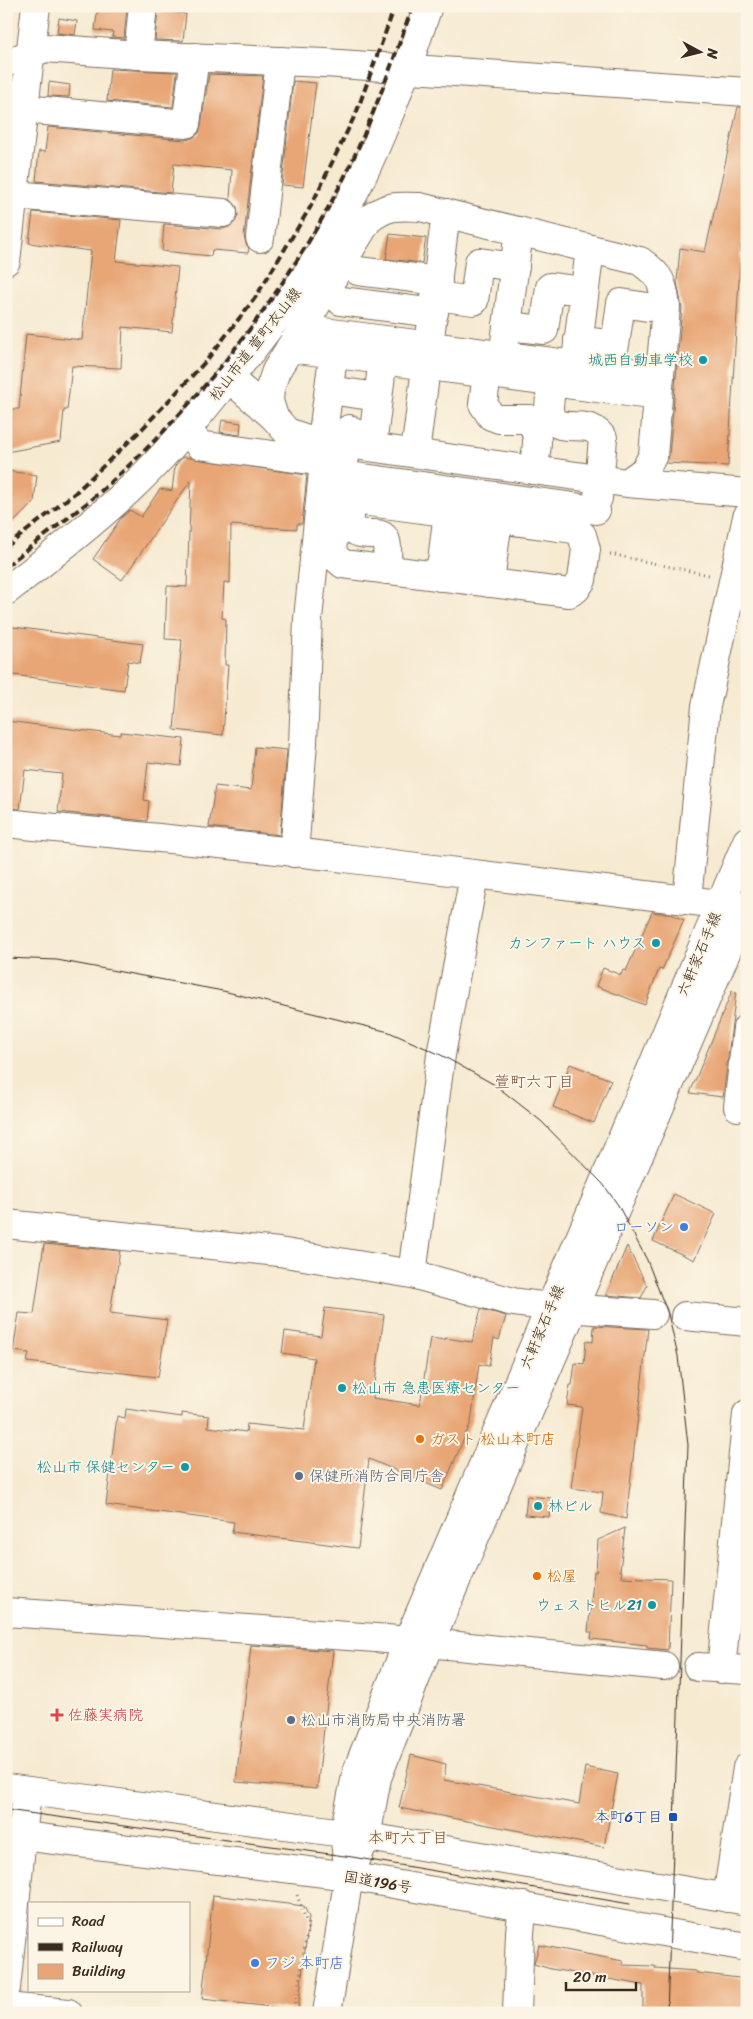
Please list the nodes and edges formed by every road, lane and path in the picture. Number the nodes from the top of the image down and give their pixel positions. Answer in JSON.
{"nodes":[{"id":1,"x":36,"y":6,"type":"edge"},
{"id":2,"x":143,"y":6,"type":"edge"},
{"id":3,"x":428,"y":6,"type":"edge"},
{"id":4,"x":138,"y":55,"type":"junction"},
{"id":5,"x":18,"y":57,"type":"edge"},
{"id":6,"x":195,"y":57,"type":"junction"},
{"id":7,"x":280,"y":61,"type":"junction"},
{"id":8,"x":407,"y":68,"type":"junction"},
{"id":9,"x":747,"y":92,"type":"edge"},
{"id":10,"x":24,"y":110,"type":"junction"},
{"id":11,"x":14,"y":195,"type":"junction"},
{"id":12,"x":223,"y":213,"type":"dead end"},
{"id":13,"x":445,"y":222,"type":"junction"},
{"id":14,"x":260,"y":238,"type":"dead end"},
{"id":15,"x":517,"y":249,"type":"junction"},
{"id":16,"x":6,"y":261,"type":"edge"},
{"id":17,"x":587,"y":269,"type":"junction"},
{"id":18,"x":358,"y":271,"type":"junction"},
{"id":19,"x":436,"y":297,"type":"junction"},
{"id":20,"x":341,"y":301,"type":"junction"},
{"id":21,"x":648,"y":307,"type":"junction"},
{"id":22,"x":508,"y":326,"type":"junction"},
{"id":23,"x":324,"y":342,"type":"junction"},
{"id":24,"x":384,"y":350,"type":"junction"},
{"id":25,"x":428,"y":356,"type":"junction"},
{"id":26,"x":497,"y":368,"type":"junction"},
{"id":27,"x":570,"y":368,"type":"junction"},
{"id":28,"x":230,"y":379,"type":"junction"},
{"id":29,"x":650,"y":385,"type":"junction"},
{"id":30,"x":353,"y":394,"type":"junction"},
{"id":31,"x":274,"y":416,"type":"junction"},
{"id":32,"x":188,"y":429,"type":"junction"},
{"id":33,"x":345,"y":436,"type":"junction"},
{"id":34,"x":416,"y":445,"type":"junction"},
{"id":35,"x":506,"y":458,"type":"junction"},
{"id":36,"x":535,"y":462,"type":"junction"},
{"id":37,"x":601,"y":471,"type":"junction"},
{"id":38,"x":626,"y":483,"type":"junction"},
{"id":39,"x":345,"y":491,"type":"junction"},
{"id":40,"x":747,"y":492,"type":"edge"},
{"id":41,"x":596,"y":510,"type":"junction"},
{"id":42,"x":448,"y":512,"type":"junction"},
{"id":43,"x":498,"y":517,"type":"junction"},
{"id":44,"x":747,"y":517,"type":"edge"},
{"id":45,"x":582,"y":535,"type":"junction"},
{"id":46,"x":441,"y":570,"type":"junction"},
{"id":47,"x":490,"y":583,"type":"junction"},
{"id":48,"x":6,"y":592,"type":"edge"},
{"id":49,"x":6,"y":822,"type":"edge"},
{"id":50,"x":747,"y":841,"type":"edge"},
{"id":51,"x":294,"y":853,"type":"junction"},
{"id":52,"x":474,"y":875,"type":"junction"},
{"id":53,"x":687,"y":900,"type":"junction"},
{"id":54,"x":741,"y":906,"type":"edge"},
{"id":55,"x":747,"y":1028,"type":"edge"},
{"id":56,"x":738,"y":1107,"type":"dead end"},
{"id":57,"x":6,"y":1224,"type":"edge"},
{"id":58,"x":412,"y":1274,"type":"junction"},
{"id":59,"x":562,"y":1308,"type":"junction"},
{"id":60,"x":653,"y":1314,"type":"dead end"},
{"id":61,"x":685,"y":1316,"type":"dead end"},
{"id":62,"x":747,"y":1322,"type":"edge"},
{"id":63,"x":747,"y":1414,"type":"edge"},
{"id":64,"x":6,"y":1612,"type":"edge"},
{"id":65,"x":418,"y":1642,"type":"junction"},
{"id":66,"x":664,"y":1666,"type":"dead end"},
{"id":67,"x":722,"y":1669,"type":"edge"},
{"id":68,"x":747,"y":1768,"type":"edge"},
{"id":69,"x":16,"y":1789,"type":"edge"},
{"id":70,"x":14,"y":1835,"type":"edge"},
{"id":71,"x":355,"y":1835,"type":"junction"},
{"id":72,"x":349,"y":1876,"type":"junction"},
{"id":73,"x":297,"y":1894,"type":"dead end"},
{"id":74,"x":737,"y":1899,"type":"edge"},
{"id":75,"x":523,"y":1906,"type":"junction"},
{"id":76,"x":747,"y":1948,"type":"edge"},
{"id":77,"x":6,"y":1988,"type":"edge"},
{"id":78,"x":6,"y":2007,"type":"edge"},
{"id":79,"x":68,"y":2013,"type":"edge"},
{"id":80,"x":294,"y":2013,"type":"edge"},
{"id":81,"x":326,"y":2013,"type":"edge"},
{"id":82,"x":518,"y":2013,"type":"edge"}],
"edges":[{"from":1,"to":5,"type":"main road"},
{"from":2,"to":4,"type":"main road"},
{"from":3,"to":8,"type":"main road","name":"松山市道 萱町衣山線"},
{"from":4,"to":5,"type":"main road"},
{"from":4,"to":6,"type":"main road"},
{"from":5,"to":10,"type":"main road"},
{"from":6,"to":7,"type":"main road"},
{"from":6,"to":10,"type":"main road"},
{"from":7,"to":8,"type":"main road"},
{"from":7,"to":14,"type":"main road"},
{"from":8,"to":9,"type":"main road"},
{"from":8,"to":28,"type":"main road","name":"松山市道 萱町衣山線"},
{"from":10,"to":11,"type":"main road"},
{"from":11,"to":12,"type":"main road"},
{"from":11,"to":16,"type":"main road"},
{"from":13,"to":15,"type":"main road"},
{"from":13,"to":18,"type":"main road"},
{"from":13,"to":19,"type":"main road"},
{"from":13,"to":23,"type":"main road"},
{"from":15,"to":17,"type":"main road"},
{"from":15,"to":19,"type":"main road"},
{"from":15,"to":22,"type":"main road"},
{"from":17,"to":21,"type":"main road"},
{"from":17,"to":22,"type":"main road"},
{"from":17,"to":27,"type":"main road"},
{"from":17,"to":29,"type":"main road"},
{"from":18,"to":19,"type":"main road"},
{"from":18,"to":20,"type":"main road"},
{"from":19,"to":20,"type":"main road"},
{"from":19,"to":25,"type":"main road"},
{"from":20,"to":23,"type":"main road"},
{"from":21,"to":27,"type":"main road"},
{"from":21,"to":29,"type":"main road"},
{"from":22,"to":26,"type":"main road"},
{"from":23,"to":24,"type":"main road"},
{"from":23,"to":30,"type":"main road"},
{"from":23,"to":31,"type":"main road"},
{"from":23,"to":33,"type":"main road"},
{"from":24,"to":25,"type":"main road"},
{"from":24,"to":30,"type":"main road"},
{"from":25,"to":26,"type":"main road"},
{"from":25,"to":34,"type":"main road"},
{"from":26,"to":27,"type":"main road"},
{"from":26,"to":36,"type":"main road"},
{"from":27,"to":29,"type":"main road"},
{"from":27,"to":37,"type":"main road"},
{"from":28,"to":31,"type":"main road"},
{"from":28,"to":32,"type":"main road","name":"松山市道 萱町衣山線"},
{"from":29,"to":37,"type":"main road"},
{"from":29,"to":38,"type":"main road"},
{"from":30,"to":33,"type":"main road"},
{"from":30,"to":33,"type":"main road"},
{"from":31,"to":33,"type":"main road"},
{"from":32,"to":48,"type":"main road","name":"松山市道 萱町衣山線"},
{"from":32,"to":51,"type":"main road"},
{"from":33,"to":34,"type":"main road"},
{"from":33,"to":39,"type":"main road"},
{"from":34,"to":35,"type":"main road"},
{"from":35,"to":36,"type":"main road"},
{"from":35,"to":43,"type":"main road"},
{"from":36,"to":37,"type":"main road"},
{"from":37,"to":38,"type":"main road"},
{"from":37,"to":41,"type":"main road"},
{"from":38,"to":40,"type":"main road"},
{"from":39,"to":42,"type":"main road"},
{"from":39,"to":43,"type":"main road"},
{"from":39,"to":46,"type":"main road"},
{"from":41,"to":43,"type":"main road"},
{"from":41,"to":45,"type":"main road"},
{"from":42,"to":43,"type":"main road"},
{"from":42,"to":46,"type":"main road"},
{"from":43,"to":45,"type":"main road"},
{"from":43,"to":46,"type":"main road"},
{"from":43,"to":47,"type":"main road"},
{"from":44,"to":53,"type":"main road"},
{"from":45,"to":47,"type":"main road"},
{"from":46,"to":47,"type":"main road"},
{"from":49,"to":51,"type":"main road"},
{"from":50,"to":54,"type":"main road","name":"六軒家石手線"},
{"from":51,"to":52,"type":"main road"},
{"from":52,"to":53,"type":"main road"},
{"from":52,"to":58,"type":"main road"},
{"from":53,"to":54,"type":"main road"},
{"from":54,"to":59,"type":"main road","name":"六軒家石手線"},
{"from":55,"to":56,"type":"main road"},
{"from":57,"to":58,"type":"main road"},
{"from":58,"to":59,"type":"main road"},
{"from":59,"to":60,"type":"main road"},
{"from":59,"to":65,"type":"main road","name":"六軒家石手線"},
{"from":61,"to":62,"type":"main road"},
{"from":63,"to":67,"type":"main road"},
{"from":64,"to":65,"type":"main road"},
{"from":65,"to":66,"type":"main road"},
{"from":65,"to":71,"type":"main road","name":"六軒家石手線"},
{"from":68,"to":74,"type":"main road"},
{"from":69,"to":70,"type":"main road"},
{"from":69,"to":71,"type":"main road"},
{"from":70,"to":72,"type":"main road","name":"国道196号"},
{"from":70,"to":77,"type":"main road"},
{"from":71,"to":72,"type":"main road","name":"六軒家石手線"},
{"from":71,"to":74,"type":"main road"},
{"from":72,"to":75,"type":"main road","name":"国道196号"},
{"from":72,"to":81,"type":"main road","name":"六軒家石手線"},
{"from":73,"to":80,"type":"path"},
{"from":75,"to":76,"type":"main road","name":"国道196号"},
{"from":75,"to":82,"type":"main road"},
{"from":78,"to":79,"type":"main road"}]}
